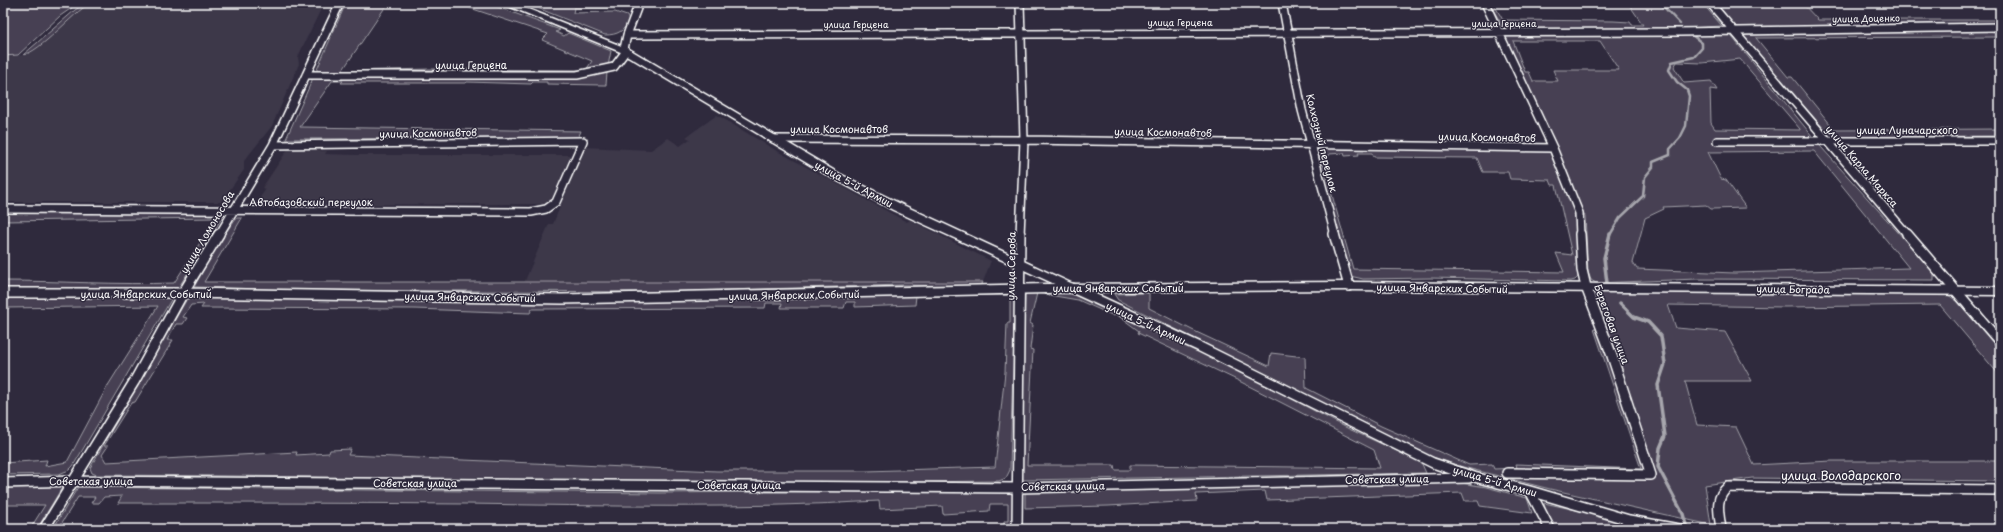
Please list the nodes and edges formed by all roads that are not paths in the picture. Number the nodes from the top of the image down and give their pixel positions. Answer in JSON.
{"nodes":[{"id":1,"x":340,"y":3,"type":"edge"},
{"id":2,"x":505,"y":3,"type":"edge"},
{"id":3,"x":639,"y":3,"type":"edge"},
{"id":4,"x":1020,"y":3,"type":"edge"},
{"id":5,"x":1282,"y":3,"type":"edge"},
{"id":6,"x":1486,"y":3,"type":"edge"},
{"id":7,"x":1710,"y":3,"type":"edge"},
{"id":8,"x":2000,"y":27,"type":"edge"},
{"id":9,"x":1732,"y":30,"type":"junction"},
{"id":10,"x":1286,"y":32,"type":"junction"},
{"id":11,"x":1021,"y":33,"type":"junction"},
{"id":12,"x":1500,"y":33,"type":"junction"},
{"id":13,"x":627,"y":35,"type":"junction"},
{"id":14,"x":625,"y":50,"type":"junction"},
{"id":15,"x":306,"y":75,"type":"junction"},
{"id":16,"x":773,"y":139,"type":"junction"},
{"id":17,"x":1024,"y":140,"type":"junction"},
{"id":18,"x":1827,"y":140,"type":"junction"},
{"id":19,"x":1717,"y":141,"type":"dead end"},
{"id":20,"x":2000,"y":141,"type":"edge"},
{"id":21,"x":1310,"y":144,"type":"junction"},
{"id":22,"x":273,"y":145,"type":"junction"},
{"id":23,"x":1553,"y":148,"type":"junction"},
{"id":24,"x":3,"y":209,"type":"edge"},
{"id":25,"x":546,"y":209,"type":"joint"},
{"id":26,"x":232,"y":211,"type":"junction"},
{"id":27,"x":1019,"y":264,"type":"junction"},
{"id":28,"x":1349,"y":286,"type":"junction"},
{"id":29,"x":1586,"y":287,"type":"junction"},
{"id":30,"x":1072,"y":288,"type":"junction"},
{"id":31,"x":1020,"y":289,"type":"junction"},
{"id":32,"x":1957,"y":291,"type":"junction"},
{"id":33,"x":2000,"y":291,"type":"edge"},
{"id":34,"x":3,"y":293,"type":"edge"},
{"id":35,"x":183,"y":293,"type":"junction"},
{"id":36,"x":2000,"y":342,"type":"edge"},
{"id":37,"x":1507,"y":473,"type":"dead end"},
{"id":38,"x":1474,"y":477,"type":"junction"},
{"id":39,"x":74,"y":481,"type":"junction"},
{"id":40,"x":3,"y":483,"type":"edge"},
{"id":41,"x":1018,"y":488,"type":"junction"},
{"id":42,"x":2000,"y":490,"type":"edge"},
{"id":43,"x":1530,"y":491,"type":"junction"},
{"id":44,"x":44,"y":529,"type":"edge"},
{"id":45,"x":1017,"y":529,"type":"edge"},
{"id":46,"x":1550,"y":529,"type":"edge"},
{"id":47,"x":1678,"y":529,"type":"edge"},
{"id":48,"x":1721,"y":529,"type":"edge"}],
"edges":[{"from":1,"to":15,"type":"street","name":"улица Ломоносова"},
{"from":2,"to":14,"type":"street","name":"улица 5-й Армии"},
{"from":3,"to":13,"type":"street"},
{"from":4,"to":11,"type":"street","name":"улица Серова"},
{"from":5,"to":10,"type":"street","name":"Колхозный переулок"},
{"from":6,"to":12,"type":"street","name":"Береговая улица"},
{"from":7,"to":9,"type":"street","name":"улица Карла Маркса"},
{"from":8,"to":9,"type":"street","name":"улица Доценко"},
{"from":9,"to":12,"type":"street","name":"улица Герцена"},
{"from":9,"to":18,"type":"street","name":"улица Карла Маркса"},
{"from":10,"to":11,"type":"street","name":"улица Герцена"},
{"from":10,"to":12,"type":"street","name":"улица Герцена"},
{"from":10,"to":21,"type":"street","name":"Колхозный переулок"},
{"from":11,"to":13,"type":"street","name":"улица Герцена"},
{"from":11,"to":17,"type":"street","name":"улица Серова"},
{"from":12,"to":23,"type":"street","name":"Береговая улица"},
{"from":13,"to":14,"type":"street"},
{"from":14,"to":15,"type":"street","name":"улица Герцена"},
{"from":14,"to":16,"type":"street","name":"улица 5-й Армии"},
{"from":15,"to":22,"type":"street","name":"улица Ломоносова"},
{"from":16,"to":17,"type":"street","name":"улица Космонавтов"},
{"from":16,"to":27,"type":"street","name":"улица 5-й Армии"},
{"from":17,"to":21,"type":"street","name":"улица Космонавтов"},
{"from":17,"to":27,"type":"street","name":"улица Серова"},
{"from":18,"to":19,"type":"street","name":"улица Луначарского"},
{"from":18,"to":20,"type":"street","name":"улица Луначарского"},
{"from":18,"to":32,"type":"street","name":"улица Карла Маркса"},
{"from":21,"to":23,"type":"street","name":"улица Космонавтов"},
{"from":21,"to":28,"type":"street","name":"Колхозный переулок"},
{"from":22,"to":25,"type":"street","name":"улица Космонавтов"},
{"from":22,"to":26,"type":"street","name":"улица Ломоносова"},
{"from":23,"to":29,"type":"street","name":"Береговая улица"},
{"from":24,"to":26,"type":"street","name":"Автобазовский переулок"},
{"from":25,"to":26,"type":"street","name":"Автобазовский переулок"},
{"from":26,"to":35,"type":"street","name":"улица Ломоносова"},
{"from":27,"to":30,"type":"street","name":"улица 5-й Армии"},
{"from":27,"to":31,"type":"street","name":"улица Серова"},
{"from":28,"to":29,"type":"street","name":"улица Январских Событий"},
{"from":28,"to":30,"type":"street","name":"улица Январских Событий"},
{"from":29,"to":32,"type":"street","name":"улица Бограда"},
{"from":29,"to":37,"type":"street","name":"Береговая улица"},
{"from":30,"to":31,"type":"street","name":"улица Январских Событий"},
{"from":30,"to":38,"type":"street","name":"улица 5-й Армии"},
{"from":31,"to":35,"type":"street","name":"улица Январских Событий"},
{"from":31,"to":41,"type":"street","name":"улица Серова"},
{"from":32,"to":33,"type":"street","name":"улица Бограда"},
{"from":32,"to":36,"type":"street","name":"улица Карла Маркса"},
{"from":34,"to":35,"type":"street","name":"улица Январских Событий"},
{"from":35,"to":39,"type":"street","name":"улица Ломоносова"},
{"from":38,"to":41,"type":"street","name":"Советская улица"},
{"from":38,"to":43,"type":"street","name":"улица 5-й Армии"},
{"from":39,"to":40,"type":"street","name":"Советская улица"},
{"from":39,"to":41,"type":"street","name":"Советская улица"},
{"from":39,"to":44,"type":"street","name":"улица Ломоносова"},
{"from":41,"to":45,"type":"street","name":"улица Серова"},
{"from":42,"to":48,"type":"street","name":"улица Володарского"},
{"from":43,"to":46,"type":"street"},
{"from":43,"to":47,"type":"street","name":"улица 5-й Армии"}]}
